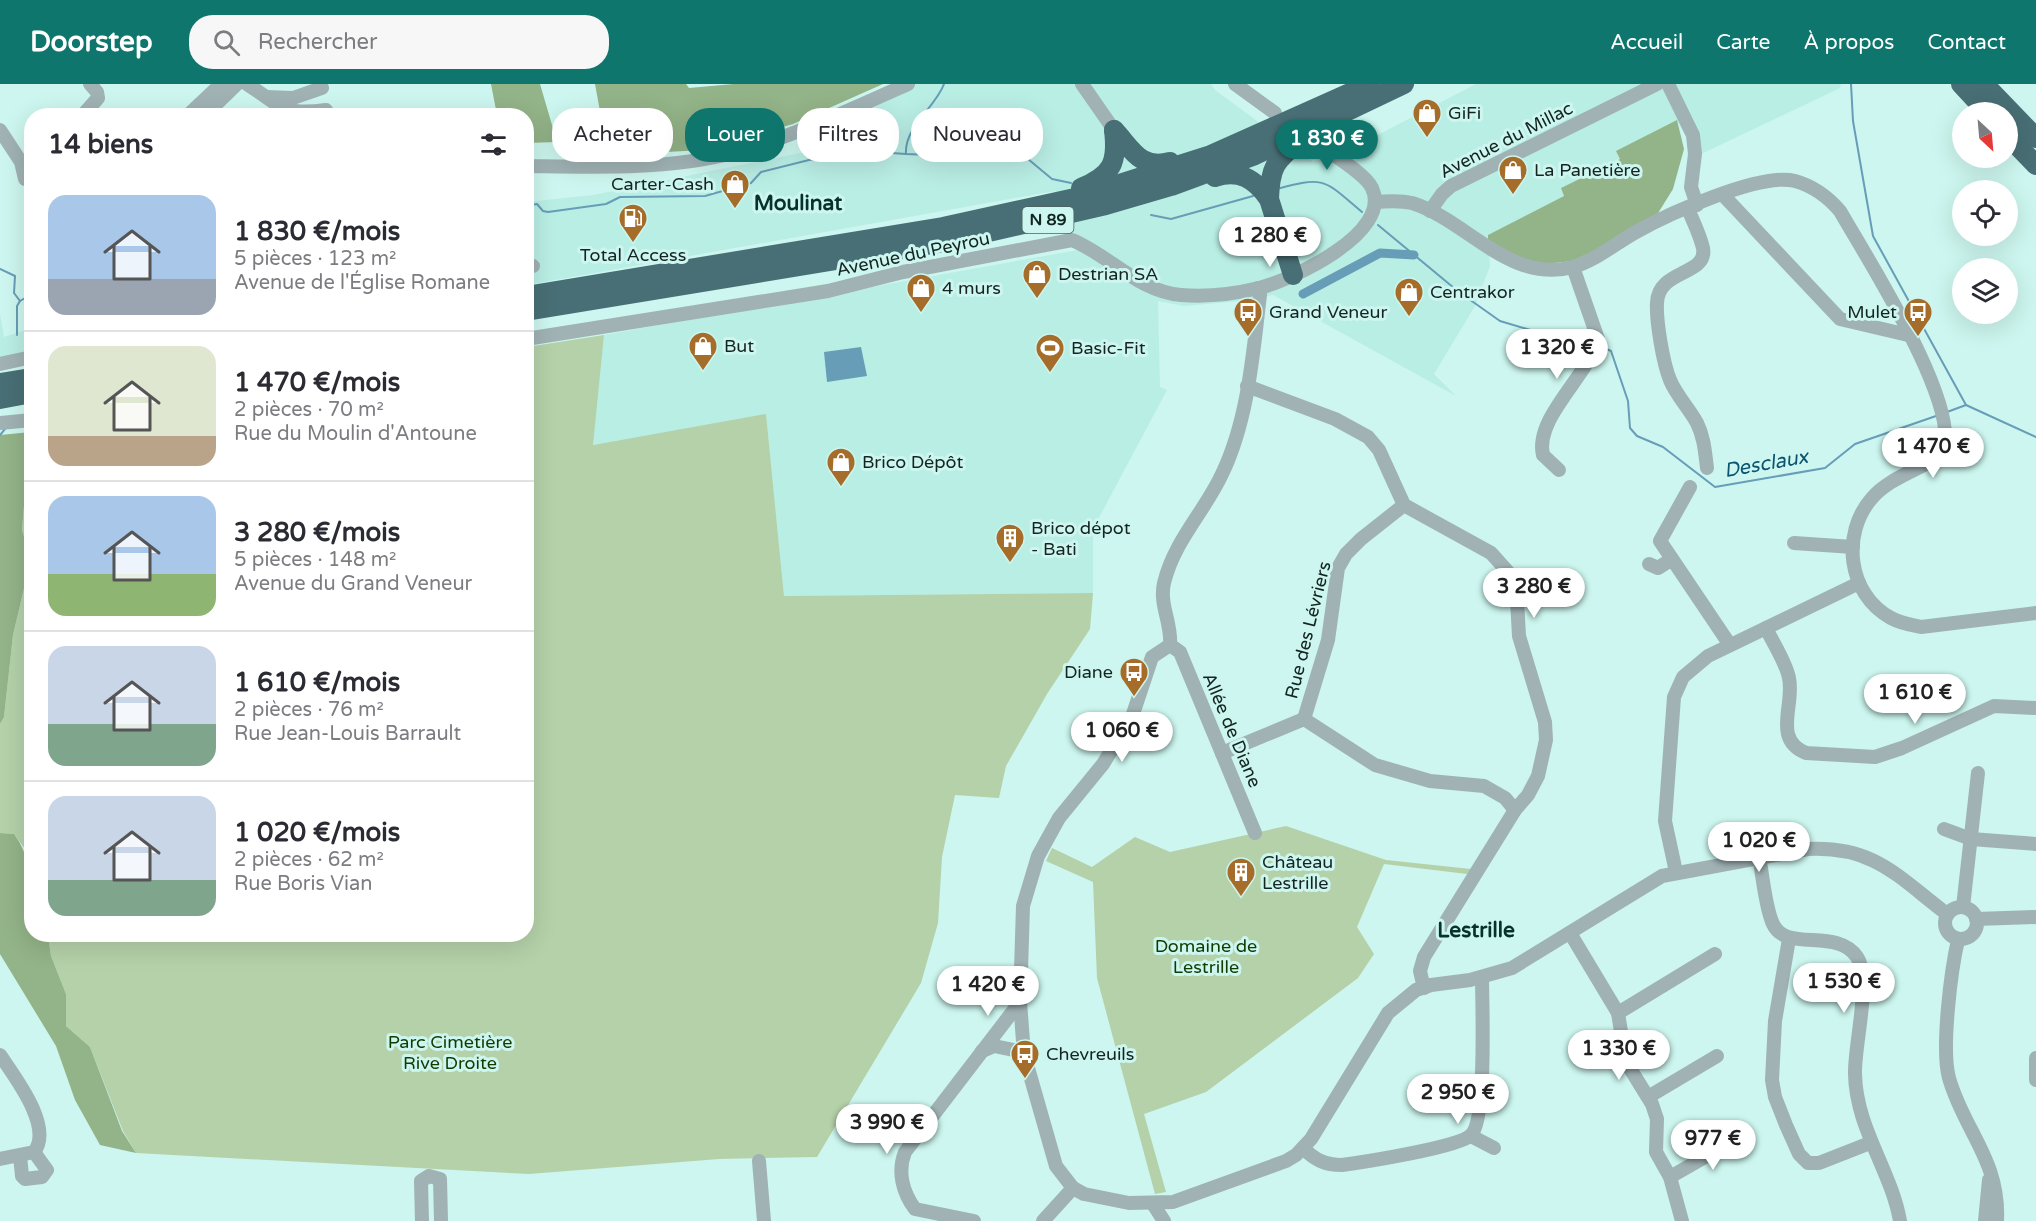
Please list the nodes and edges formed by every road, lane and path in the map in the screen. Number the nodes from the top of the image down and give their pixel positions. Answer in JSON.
{"nodes":[{"id":1,"x":90,"y":84,"type":"edge"},
{"id":2,"x":221,"y":84,"type":"edge"},
{"id":3,"x":237,"y":84,"type":"edge"},
{"id":4,"x":246,"y":84,"type":"edge"},
{"id":5,"x":908,"y":84,"type":"edge"},
{"id":6,"x":1082,"y":84,"type":"edge"},
{"id":7,"x":1235,"y":84,"type":"edge"},
{"id":8,"x":1370,"y":84,"type":"edge"},
{"id":9,"x":1404,"y":84,"type":"edge"},
{"id":10,"x":1657,"y":84,"type":"edge"},
{"id":11,"x":1668,"y":84,"type":"edge"},
{"id":12,"x":1961,"y":84,"type":"edge"},
{"id":13,"x":1984,"y":84,"type":"edge"},
{"id":14,"x":1998,"y":84,"type":"edge"},
{"id":15,"x":322,"y":86,"type":"edge"},
{"id":16,"x":267,"y":97,"type":"junction"},
{"id":17,"x":1978,"y":102,"type":"edge"},
{"id":18,"x":89,"y":108,"type":"edge"},
{"id":19,"x":201,"y":108,"type":"edge"},
{"id":20,"x":204,"y":108,"type":"edge"},
{"id":21,"x":283,"y":108,"type":"edge"},
{"id":22,"x":326,"y":108,"type":"edge"},
{"id":23,"x":1283,"y":117,"type":"junction"},
{"id":24,"x":0,"y":130,"type":"edge"},
{"id":25,"x":1114,"y":130,"type":"junction"},
{"id":26,"x":1318,"y":134,"type":"junction"},
{"id":27,"x":2032,"y":134,"type":"edge"},
{"id":28,"x":2018,"y":146,"type":"edge"},
{"id":29,"x":24,"y":156,"type":"edge"},
{"id":30,"x":2036,"y":165,"type":"edge"},
{"id":31,"x":534,"y":166,"type":"edge"},
{"id":32,"x":1723,"y":195,"type":"junction"},
{"id":33,"x":1269,"y":199,"type":"junction"},
{"id":34,"x":1375,"y":202,"type":"junction"},
{"id":35,"x":1034,"y":207,"type":"junction"},
{"id":36,"x":1692,"y":207,"type":"junction"},
{"id":37,"x":1430,"y":211,"type":"junction"},
{"id":38,"x":1053,"y":218,"type":"junction"},
{"id":39,"x":1573,"y":267,"type":"junction"},
{"id":40,"x":1293,"y":275,"type":"junction"},
{"id":41,"x":1258,"y":288,"type":"junction"},
{"id":42,"x":534,"y":295,"type":"edge"},
{"id":43,"x":534,"y":309,"type":"edge"},
{"id":44,"x":1908,"y":335,"type":"junction"},
{"id":45,"x":534,"y":338,"type":"edge"},
{"id":46,"x":24,"y":359,"type":"edge"},
{"id":47,"x":0,"y":364,"type":"edge"},
{"id":48,"x":24,"y":379,"type":"edge"},
{"id":49,"x":0,"y":383,"type":"edge"},
{"id":50,"x":1247,"y":386,"type":"junction"},
{"id":51,"x":24,"y":394,"type":"edge"},
{"id":52,"x":0,"y":399,"type":"edge"},
{"id":53,"x":24,"y":421,"type":"edge"},
{"id":54,"x":0,"y":423,"type":"edge"},
{"id":55,"x":1707,"y":468,"type":"dead end"},
{"id":56,"x":1559,"y":470,"type":"dead end"},
{"id":57,"x":1690,"y":487,"type":"dead end"},
{"id":58,"x":1404,"y":505,"type":"junction"},
{"id":59,"x":1794,"y":543,"type":"dead end"},
{"id":60,"x":1852,"y":547,"type":"junction"},
{"id":61,"x":1672,"y":559,"type":"junction"},
{"id":62,"x":1649,"y":564,"type":"dead end"},
{"id":63,"x":1859,"y":583,"type":"junction"},
{"id":64,"x":2036,"y":614,"type":"edge"},
{"id":65,"x":1766,"y":627,"type":"junction"},
{"id":66,"x":1170,"y":645,"type":"junction"},
{"id":67,"x":1730,"y":645,"type":"junction"},
{"id":68,"x":2036,"y":708,"type":"edge"},
{"id":69,"x":1304,"y":719,"type":"junction"},
{"id":70,"x":1222,"y":753,"type":"junction"},
{"id":71,"x":1973,"y":779,"type":"dead end"},
{"id":72,"x":1515,"y":810,"type":"junction"},
{"id":73,"x":1944,"y":830,"type":"dead end"},
{"id":74,"x":1255,"y":833,"type":"dead end"},
{"id":75,"x":1971,"y":839,"type":"junction"},
{"id":76,"x":2036,"y":844,"type":"edge"},
{"id":77,"x":1759,"y":857,"type":"junction"},
{"id":78,"x":1676,"y":872,"type":"junction"},
{"id":79,"x":1963,"y":907,"type":"junction"},
{"id":80,"x":1947,"y":914,"type":"junction"},
{"id":81,"x":2036,"y":917,"type":"edge"},
{"id":82,"x":1976,"y":919,"type":"junction"},
{"id":83,"x":1570,"y":933,"type":"junction"},
{"id":84,"x":1789,"y":939,"type":"junction"},
{"id":85,"x":1958,"y":940,"type":"junction"},
{"id":86,"x":1714,"y":954,"type":"dead end"},
{"id":87,"x":1482,"y":976,"type":"junction"},
{"id":88,"x":1424,"y":988,"type":"junction"},
{"id":89,"x":1020,"y":1002,"type":"junction"},
{"id":90,"x":1618,"y":1013,"type":"junction"},
{"id":91,"x":982,"y":1051,"type":"junction"},
{"id":92,"x":1024,"y":1052,"type":"junction"},
{"id":93,"x":0,"y":1055,"type":"edge"},
{"id":94,"x":1718,"y":1056,"type":"dead end"},
{"id":95,"x":2036,"y":1058,"type":"edge"},
{"id":96,"x":2036,"y":1080,"type":"edge"},
{"id":97,"x":1648,"y":1097,"type":"junction"},
{"id":98,"x":1471,"y":1136,"type":"junction"},
{"id":99,"x":1740,"y":1137,"type":"dead end"},
{"id":100,"x":1870,"y":1143,"type":"junction"},
{"id":101,"x":1303,"y":1148,"type":"junction"},
{"id":102,"x":1494,"y":1148,"type":"dead end"},
{"id":103,"x":34,"y":1152,"type":"junction"},
{"id":104,"x":20,"y":1156,"type":"junction"},
{"id":105,"x":0,"y":1159,"type":"edge"},
{"id":106,"x":759,"y":1161,"type":"dead end"},
{"id":107,"x":1988,"y":1162,"type":"junction"},
{"id":108,"x":1670,"y":1177,"type":"junction"},
{"id":109,"x":1073,"y":1188,"type":"junction"},
{"id":110,"x":1173,"y":1202,"type":"junction"},
{"id":111,"x":1152,"y":1204,"type":"junction"},
{"id":112,"x":422,"y":1221,"type":"edge"},
{"id":113,"x":441,"y":1221,"type":"edge"},
{"id":114,"x":764,"y":1221,"type":"edge"},
{"id":115,"x":974,"y":1221,"type":"edge"},
{"id":116,"x":1043,"y":1221,"type":"edge"},
{"id":117,"x":1164,"y":1221,"type":"edge"},
{"id":118,"x":1169,"y":1221,"type":"edge"},
{"id":119,"x":1682,"y":1221,"type":"edge"},
{"id":120,"x":1900,"y":1221,"type":"edge"},
{"id":121,"x":1985,"y":1221,"type":"edge"},
{"id":122,"x":1997,"y":1221,"type":"edge"}],
"edges":[{"from":1,"to":18,"type":"street"},
{"from":2,"to":19,"type":"street"},
{"from":3,"to":20,"type":"street"},
{"from":4,"to":16,"type":"street"},
{"from":5,"to":31,"type":"street"},
{"from":6,"to":25,"type":"street"},
{"from":7,"to":23,"type":"street"},
{"from":8,"to":23,"type":"highway","number":"N 89"},
{"from":9,"to":26,"type":"highway","number":"N 89"},
{"from":10,"to":37,"type":"street","name":"Avenue du Millac"},
{"from":11,"to":36,"type":"street"},
{"from":12,"to":17,"type":"highway"},
{"from":13,"to":27,"type":"highway"},
{"from":14,"to":27,"type":"highway"},
{"from":15,"to":16,"type":"street"},
{"from":15,"to":22,"type":"street"},
{"from":16,"to":21,"type":"street"},
{"from":23,"to":25,"type":"highway"},
{"from":23,"to":35,"type":"highway","number":"N 89"},
{"from":24,"to":29,"type":"street"},
{"from":25,"to":35,"type":"highway"},
{"from":26,"to":33,"type":"highway"},
{"from":26,"to":34,"type":"street"},
{"from":26,"to":38,"type":"highway","number":"N 89"},
{"from":28,"to":30,"type":"highway"},
{"from":32,"to":36,"type":"street"},
{"from":32,"to":44,"type":"street"},
{"from":32,"to":44,"type":"street"},
{"from":33,"to":38,"type":"highway"},
{"from":33,"to":40,"type":"highway"},
{"from":34,"to":37,"type":"street"},
{"from":34,"to":40,"type":"street","name":"Avenue du Peyrou"},
{"from":35,"to":42,"type":"highway","number":"N 89"},
{"from":36,"to":39,"type":"street"},
{"from":36,"to":55,"type":"street"},
{"from":37,"to":39,"type":"street"},
{"from":38,"to":43,"type":"highway","number":"N 89"},
{"from":39,"to":56,"type":"street"},
{"from":40,"to":41,"type":"street","name":"Avenue du Peyrou"},
{"from":41,"to":45,"type":"street","name":"Avenue du Peyrou"},
{"from":41,"to":50,"type":"street"},
{"from":44,"to":60,"type":"street"},
{"from":46,"to":47,"type":"street"},
{"from":48,"to":49,"type":"highway"},
{"from":50,"to":58,"type":"street"},
{"from":50,"to":66,"type":"street"},
{"from":51,"to":52,"type":"highway"},
{"from":53,"to":54,"type":"street"},
{"from":57,"to":61,"type":"street"},
{"from":58,"to":69,"type":"street","name":"Rue des Lévriers"},
{"from":58,"to":72,"type":"street"},
{"from":59,"to":60,"type":"street"},
{"from":60,"to":63,"type":"street"},
{"from":61,"to":62,"type":"street"},
{"from":61,"to":67,"type":"street"},
{"from":63,"to":64,"type":"street"},
{"from":63,"to":65,"type":"street"},
{"from":65,"to":67,"type":"street"},
{"from":65,"to":68,"type":"street"},
{"from":66,"to":70,"type":"street","name":"Allée de Diane"},
{"from":66,"to":89,"type":"street"},
{"from":67,"to":78,"type":"street"},
{"from":69,"to":70,"type":"street"},
{"from":69,"to":72,"type":"street"},
{"from":70,"to":74,"type":"street","name":"Allée de Diane"},
{"from":71,"to":75,"type":"street"},
{"from":72,"to":88,"type":"street"},
{"from":73,"to":75,"type":"street"},
{"from":75,"to":76,"type":"street"},
{"from":75,"to":79,"type":"street"},
{"from":77,"to":78,"type":"street"},
{"from":77,"to":80,"type":"street"},
{"from":77,"to":84,"type":"street"},
{"from":78,"to":83,"type":"street"},
{"from":79,"to":80,"type":"street"},
{"from":79,"to":82,"type":"street"},
{"from":80,"to":85,"type":"street"},
{"from":81,"to":82,"type":"street"},
{"from":82,"to":85,"type":"street"},
{"from":83,"to":87,"type":"street"},
{"from":83,"to":90,"type":"street"},
{"from":84,"to":100,"type":"street"},
{"from":84,"to":100,"type":"street"},
{"from":85,"to":107,"type":"street"},
{"from":86,"to":90,"type":"street"},
{"from":87,"to":88,"type":"street"},
{"from":87,"to":98,"type":"street"},
{"from":88,"to":101,"type":"street"},
{"from":89,"to":91,"type":"street"},
{"from":89,"to":92,"type":"street"},
{"from":90,"to":97,"type":"street"},
{"from":91,"to":92,"type":"street"},
{"from":91,"to":115,"type":"street"},
{"from":92,"to":109,"type":"street"},
{"from":93,"to":103,"type":"street"},
{"from":94,"to":97,"type":"street"},
{"from":95,"to":96,"type":"street"},
{"from":97,"to":108,"type":"street"},
{"from":98,"to":101,"type":"street"},
{"from":98,"to":102,"type":"street"},
{"from":99,"to":108,"type":"street"},
{"from":100,"to":120,"type":"street"},
{"from":101,"to":110,"type":"street"},
{"from":103,"to":104,"type":"street"},
{"from":103,"to":104,"type":"street"},
{"from":104,"to":105,"type":"street"},
{"from":106,"to":114,"type":"street"},
{"from":107,"to":121,"type":"street"},
{"from":107,"to":122,"type":"street"},
{"from":108,"to":119,"type":"street"},
{"from":109,"to":111,"type":"street"},
{"from":109,"to":116,"type":"street"},
{"from":110,"to":111,"type":"street"},
{"from":110,"to":118,"type":"street"},
{"from":111,"to":117,"type":"street"},
{"from":112,"to":113,"type":"street"}]}
